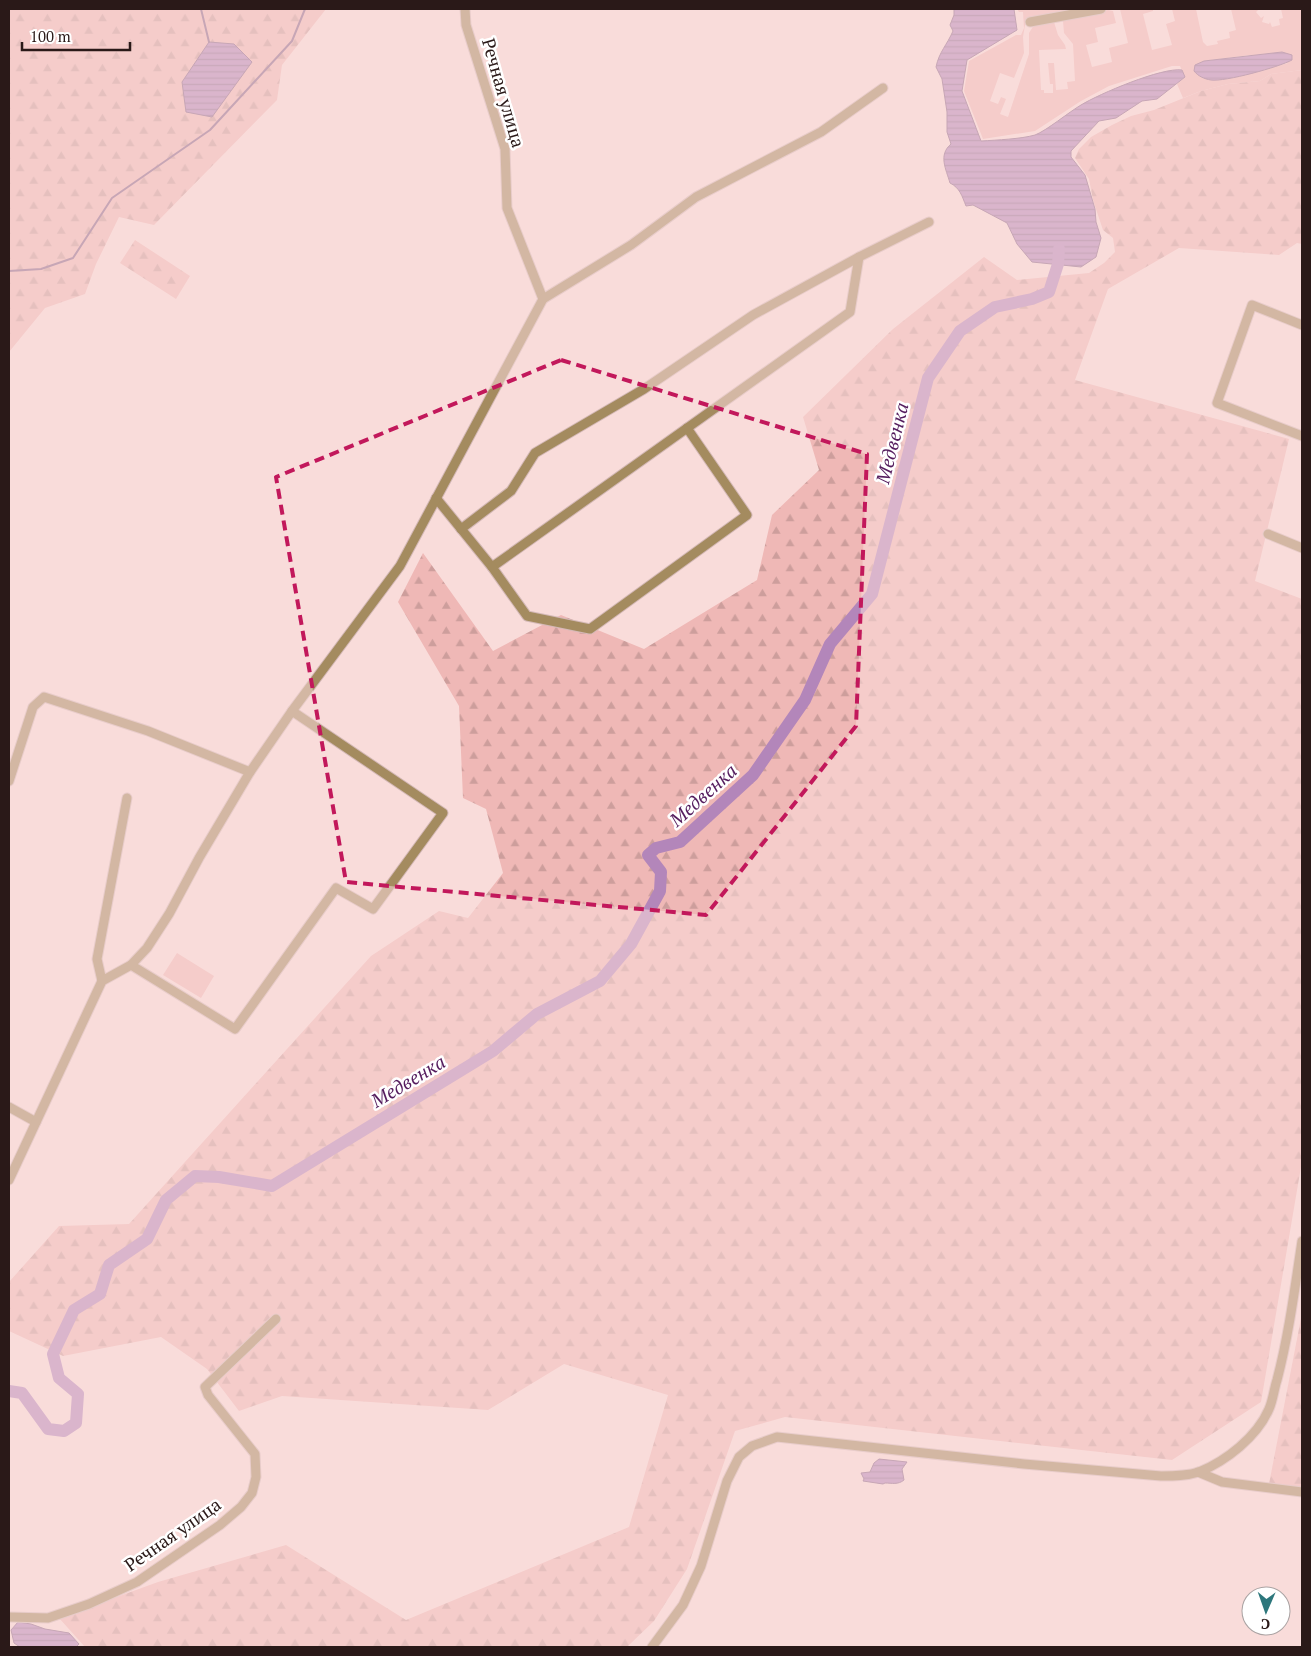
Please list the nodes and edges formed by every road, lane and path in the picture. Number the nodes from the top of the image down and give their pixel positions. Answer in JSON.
{"nodes":[{"id":1,"x":465,"y":9,"type":"edge"},
{"id":2,"x":1101,"y":9,"type":"edge"},
{"id":3,"x":1030,"y":22,"type":"dead end"},
{"id":4,"x":883,"y":88,"type":"dead end"},
{"id":5,"x":929,"y":222,"type":"dead end"},
{"id":6,"x":859,"y":256,"type":"junction"},
{"id":7,"x":542,"y":299,"type":"junction"},
{"id":8,"x":1302,"y":325,"type":"edge"},
{"id":9,"x":687,"y":428,"type":"junction"},
{"id":10,"x":1302,"y":436,"type":"edge"},
{"id":11,"x":436,"y":498,"type":"junction"},
{"id":12,"x":461,"y":528,"type":"junction"},
{"id":13,"x":1268,"y":534,"type":"dead end"},
{"id":14,"x":1302,"y":548,"type":"edge"},
{"id":15,"x":492,"y":567,"type":"junction"},
{"id":16,"x":292,"y":710,"type":"junction"},
{"id":17,"x":250,"y":772,"type":"junction"},
{"id":18,"x":9,"y":781,"type":"edge"},
{"id":19,"x":127,"y":798,"type":"dead end"},
{"id":20,"x":131,"y":965,"type":"junction"},
{"id":21,"x":102,"y":981,"type":"junction"},
{"id":22,"x":9,"y":1108,"type":"edge"},
{"id":23,"x":36,"y":1122,"type":"junction"},
{"id":24,"x":9,"y":1180,"type":"edge"},
{"id":25,"x":1302,"y":1241,"type":"edge"},
{"id":26,"x":276,"y":1318,"type":"dead end"},
{"id":27,"x":1198,"y":1472,"type":"junction"},
{"id":28,"x":1302,"y":1492,"type":"edge"},
{"id":29,"x":9,"y":1617,"type":"edge"},
{"id":30,"x":652,"y":1647,"type":"edge"}],
"edges":[{"from":1,"to":7,"type":"street","name":"Речная улица"},
{"from":2,"to":3,"type":"street"},
{"from":4,"to":7,"type":"street"},
{"from":5,"to":6,"type":"street"},
{"from":6,"to":9,"type":"street"},
{"from":6,"to":12,"type":"street"},
{"from":7,"to":11,"type":"street"},
{"from":8,"to":10,"type":"street"},
{"from":9,"to":15,"type":"street"},
{"from":9,"to":15,"type":"street"},
{"from":11,"to":12,"type":"street"},
{"from":11,"to":16,"type":"street"},
{"from":12,"to":15,"type":"street"},
{"from":13,"to":14,"type":"street"},
{"from":16,"to":17,"type":"street"},
{"from":16,"to":20,"type":"street"},
{"from":17,"to":18,"type":"street"},
{"from":17,"to":20,"type":"street"},
{"from":19,"to":21,"type":"street"},
{"from":20,"to":21,"type":"street"},
{"from":21,"to":23,"type":"street"},
{"from":22,"to":23,"type":"street"},
{"from":23,"to":24,"type":"street"},
{"from":25,"to":27,"type":"street"},
{"from":26,"to":29,"type":"street","name":"Речная улица"},
{"from":27,"to":28,"type":"street"},
{"from":27,"to":30,"type":"street"}]}
